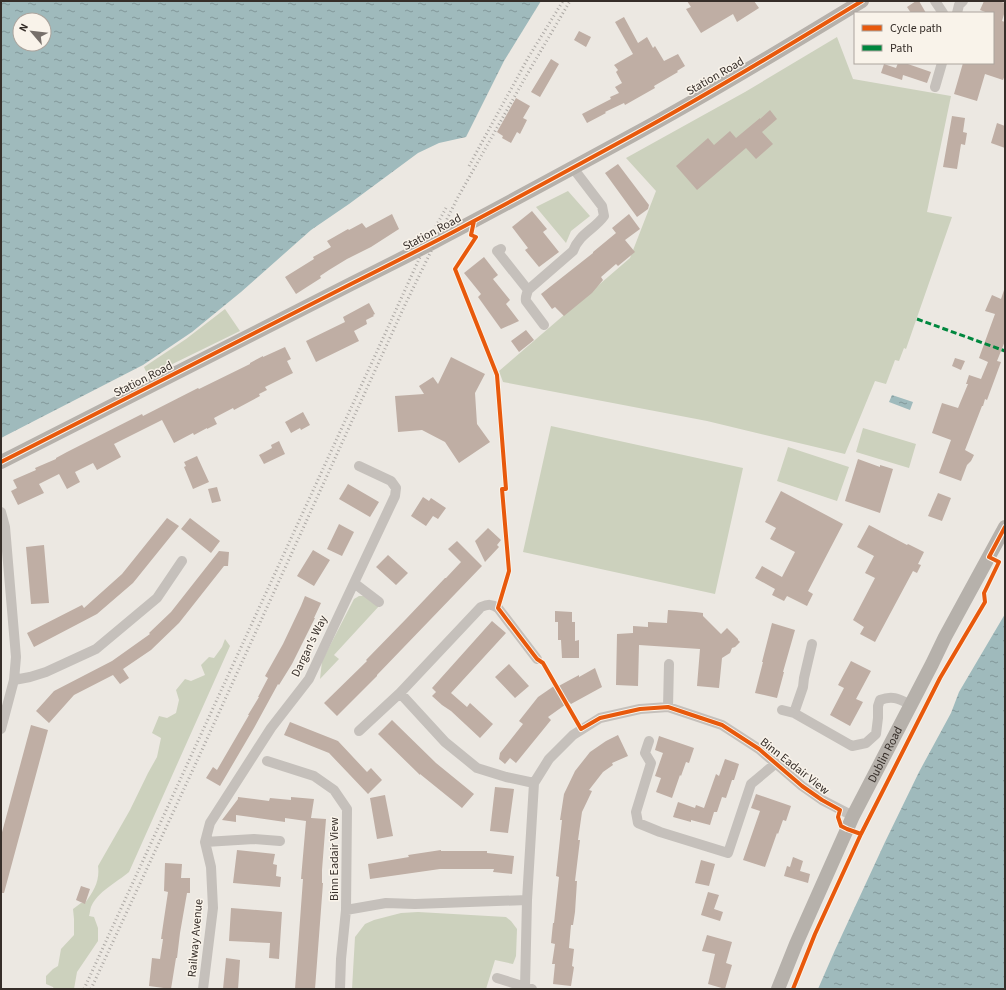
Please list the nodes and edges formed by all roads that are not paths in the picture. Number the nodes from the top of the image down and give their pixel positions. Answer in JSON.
{"nodes":[{"id":1,"x":862,"y":1,"type":"edge"},
{"id":2,"x":935,"y":1,"type":"edge"},
{"id":3,"x":963,"y":1,"type":"edge"},
{"id":4,"x":942,"y":12,"type":"edge"},
{"id":5,"x":957,"y":12,"type":"edge"},
{"id":6,"x":942,"y":64,"type":"edge"},
{"id":7,"x":936,"y":87,"type":"dead end"},
{"id":8,"x":573,"y":168,"type":"junction"},
{"id":9,"x":501,"y":248,"type":"dead end"},
{"id":10,"x":528,"y":290,"type":"junction"},
{"id":11,"x":544,"y":325,"type":"dead end"},
{"id":12,"x":1,"y":462,"type":"edge"},
{"id":13,"x":359,"y":466,"type":"dead end"},
{"id":14,"x":1,"y":512,"type":"edge"},
{"id":15,"x":1005,"y":527,"type":"edge"},
{"id":16,"x":182,"y":561,"type":"dead end"},
{"id":17,"x":354,"y":583,"type":"junction"},
{"id":18,"x":379,"y":602,"type":"dead end"},
{"id":19,"x":812,"y":644,"type":"dead end"},
{"id":20,"x":537,"y":659,"type":"dead end"},
{"id":21,"x":669,"y":664,"type":"dead end"},
{"id":22,"x":14,"y":680,"type":"junction"},
{"id":23,"x":400,"y":693,"type":"junction"},
{"id":24,"x":911,"y":705,"type":"junction"},
{"id":25,"x":668,"y":707,"type":"junction"},
{"id":26,"x":782,"y":710,"type":"dead end"},
{"id":27,"x":794,"y":713,"type":"junction"},
{"id":28,"x":1,"y":729,"type":"edge"},
{"id":29,"x":359,"y":731,"type":"dead end"},
{"id":30,"x":649,"y":741,"type":"dead end"},
{"id":31,"x":267,"y":761,"type":"dead end"},
{"id":32,"x":775,"y":764,"type":"junction"},
{"id":33,"x":534,"y":782,"type":"junction"},
{"id":34,"x":853,"y":816,"type":"junction"},
{"id":35,"x":280,"y":841,"type":"dead end"},
{"id":36,"x":205,"y":842,"type":"junction"},
{"id":37,"x":527,"y":900,"type":"junction"},
{"id":38,"x":346,"y":910,"type":"junction"},
{"id":39,"x":496,"y":978,"type":"dead end"},
{"id":40,"x":528,"y":988,"type":"edge"},
{"id":41,"x":203,"y":989,"type":"edge"},
{"id":42,"x":340,"y":989,"type":"edge"},
{"id":43,"x":778,"y":989,"type":"edge"}],
"edges":[{"from":1,"to":8,"type":"main road","name":"Station Road"},
{"from":2,"to":4,"type":"street"},
{"from":3,"to":5,"type":"street"},
{"from":6,"to":7,"type":"street"},
{"from":8,"to":10,"type":"street"},
{"from":8,"to":12,"type":"main road","name":"Station Road"},
{"from":9,"to":10,"type":"street"},
{"from":10,"to":11,"type":"street"},
{"from":13,"to":17,"type":"street","name":"Dargan's Way"},
{"from":14,"to":22,"type":"street"},
{"from":15,"to":24,"type":"main road","name":"Dublin Road"},
{"from":16,"to":22,"type":"street"},
{"from":17,"to":18,"type":"street"},
{"from":17,"to":36,"type":"street","name":"Dargan's Way"},
{"from":19,"to":27,"type":"street"},
{"from":20,"to":23,"type":"street"},
{"from":21,"to":25,"type":"street"},
{"from":22,"to":28,"type":"street"},
{"from":23,"to":29,"type":"street"},
{"from":23,"to":33,"type":"street"},
{"from":24,"to":27,"type":"street"},
{"from":24,"to":34,"type":"main road","name":"Dublin Road"},
{"from":25,"to":32,"type":"street","name":"Binn Eadair View"},
{"from":25,"to":33,"type":"street","name":"Binn Eadair View"},
{"from":26,"to":27,"type":"street"},
{"from":30,"to":32,"type":"street"},
{"from":31,"to":38,"type":"street","name":"Binn Eadair View"},
{"from":32,"to":34,"type":"street","name":"Binn Eadair View"},
{"from":33,"to":37,"type":"street","name":"Binn Eadair View"},
{"from":34,"to":43,"type":"main road","name":"Dublin Road"},
{"from":35,"to":36,"type":"street"},
{"from":36,"to":41,"type":"street","name":"Railway Avenue"},
{"from":37,"to":38,"type":"street","name":"Binn Eadair View"},
{"from":37,"to":40,"type":"street","name":"Binn Eadair View"},
{"from":38,"to":42,"type":"street","name":"Binn Eadair View"},
{"from":39,"to":40,"type":"street","name":"Binn Eadair View"}]}
